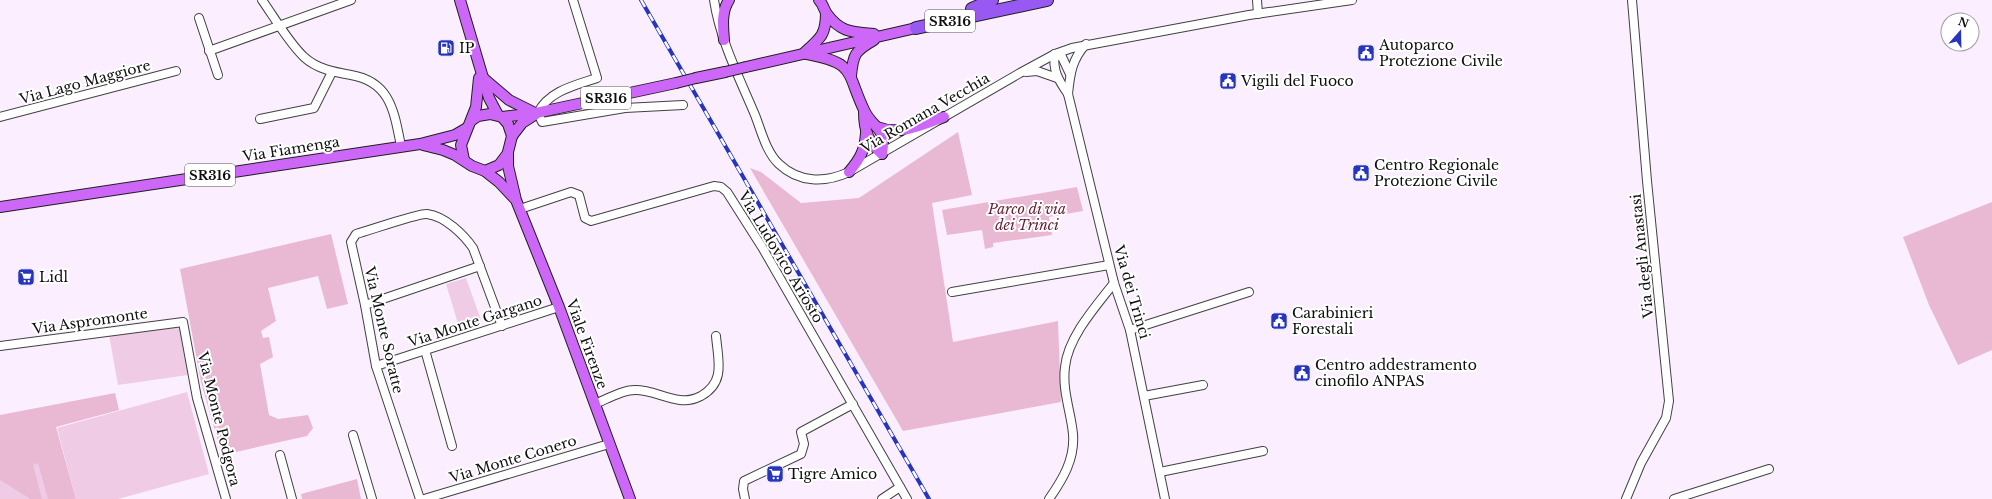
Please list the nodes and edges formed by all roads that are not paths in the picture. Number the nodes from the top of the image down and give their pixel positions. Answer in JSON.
{"nodes":[{"id":1,"x":262,"y":0,"type":"edge"},
{"id":2,"x":351,"y":0,"type":"edge"},
{"id":3,"x":460,"y":0,"type":"edge"},
{"id":4,"x":573,"y":0,"type":"edge"},
{"id":5,"x":714,"y":0,"type":"edge"},
{"id":6,"x":729,"y":0,"type":"edge"},
{"id":7,"x":820,"y":0,"type":"edge"},
{"id":8,"x":992,"y":0,"type":"edge"},
{"id":9,"x":1016,"y":0,"type":"edge"},
{"id":10,"x":1047,"y":0,"type":"edge"},
{"id":11,"x":1256,"y":0,"type":"edge"},
{"id":12,"x":1352,"y":0,"type":"edge"},
{"id":13,"x":1632,"y":0,"type":"edge"},
{"id":14,"x":826,"y":12,"type":"junction"},
{"id":15,"x":984,"y":12,"type":"junction"},
{"id":16,"x":1258,"y":14,"type":"junction"},
{"id":17,"x":199,"y":18,"type":"dead end"},
{"id":18,"x":280,"y":26,"type":"junction"},
{"id":19,"x":916,"y":28,"type":"junction"},
{"id":20,"x":884,"y":34,"type":"junction"},
{"id":21,"x":724,"y":40,"type":"junction"},
{"id":22,"x":1086,"y":44,"type":"junction"},
{"id":23,"x":210,"y":51,"type":"junction"},
{"id":24,"x":803,"y":53,"type":"junction"},
{"id":25,"x":1055,"y":54,"type":"junction"},
{"id":26,"x":176,"y":71,"type":"dead end"},
{"id":27,"x":332,"y":72,"type":"junction"},
{"id":28,"x":481,"y":73,"type":"junction"},
{"id":29,"x":1020,"y":73,"type":"junction"},
{"id":30,"x":1070,"y":74,"type":"junction"},
{"id":31,"x":218,"y":75,"type":"dead end"},
{"id":32,"x":851,"y":76,"type":"junction"},
{"id":33,"x":1057,"y":78,"type":"junction"},
{"id":34,"x":1068,"y":94,"type":"junction"},
{"id":35,"x":683,"y":105,"type":"dead end"},
{"id":36,"x":864,"y":112,"type":"junction"},
{"id":37,"x":537,"y":113,"type":"junction"},
{"id":38,"x":500,"y":116,"type":"junction"},
{"id":39,"x":0,"y":117,"type":"edge"},
{"id":40,"x":944,"y":117,"type":"junction"},
{"id":41,"x":260,"y":119,"type":"dead end"},
{"id":42,"x":470,"y":124,"type":"junction"},
{"id":43,"x":877,"y":126,"type":"junction"},
{"id":44,"x":866,"y":133,"type":"junction"},
{"id":45,"x":512,"y":136,"type":"junction"},
{"id":46,"x":420,"y":144,"type":"junction"},
{"id":47,"x":401,"y":146,"type":"junction"},
{"id":48,"x":508,"y":152,"type":"junction"},
{"id":49,"x":882,"y":154,"type":"junction"},
{"id":50,"x":464,"y":160,"type":"junction"},
{"id":51,"x":485,"y":171,"type":"junction"},
{"id":52,"x":850,"y":172,"type":"junction"},
{"id":53,"x":518,"y":204,"type":"junction"},
{"id":54,"x":0,"y":207,"type":"edge"},
{"id":55,"x":1110,"y":265,"type":"junction"},
{"id":56,"x":480,"y":266,"type":"junction"},
{"id":57,"x":1114,"y":284,"type":"junction"},
{"id":58,"x":952,"y":292,"type":"dead end"},
{"id":59,"x":1249,"y":292,"type":"dead end"},
{"id":60,"x":366,"y":305,"type":"junction"},
{"id":61,"x":559,"y":307,"type":"junction"},
{"id":62,"x":183,"y":322,"type":"joint"},
{"id":63,"x":502,"y":326,"type":"junction"},
{"id":64,"x":1130,"y":330,"type":"junction"},
{"id":65,"x":716,"y":336,"type":"dead end"},
{"id":66,"x":0,"y":346,"type":"edge"},
{"id":67,"x":425,"y":350,"type":"junction"},
{"id":68,"x":376,"y":366,"type":"junction"},
{"id":69,"x":1203,"y":385,"type":"dead end"},
{"id":70,"x":1144,"y":396,"type":"junction"},
{"id":71,"x":595,"y":404,"type":"junction"},
{"id":72,"x":853,"y":404,"type":"junction"},
{"id":73,"x":353,"y":435,"type":"dead end"},
{"id":74,"x":609,"y":444,"type":"junction"},
{"id":75,"x":452,"y":446,"type":"dead end"},
{"id":76,"x":1263,"y":451,"type":"dead end"},
{"id":77,"x":280,"y":455,"type":"dead end"},
{"id":78,"x":1769,"y":469,"type":"dead end"},
{"id":79,"x":1160,"y":472,"type":"junction"},
{"id":80,"x":900,"y":487,"type":"junction"},
{"id":81,"x":1051,"y":497,"type":"edge"},
{"id":82,"x":226,"y":499,"type":"edge"},
{"id":83,"x":292,"y":499,"type":"edge"},
{"id":84,"x":372,"y":499,"type":"edge"},
{"id":85,"x":420,"y":499,"type":"edge"},
{"id":86,"x":424,"y":499,"type":"edge"},
{"id":87,"x":630,"y":499,"type":"edge"},
{"id":88,"x":745,"y":499,"type":"edge"},
{"id":89,"x":882,"y":499,"type":"edge"},
{"id":90,"x":907,"y":499,"type":"edge"},
{"id":91,"x":1165,"y":499,"type":"edge"},
{"id":92,"x":1626,"y":499,"type":"edge"},
{"id":93,"x":1674,"y":499,"type":"edge"}],
"edges":[{"from":1,"to":18,"type":"street"},
{"from":2,"to":18,"type":"street"},
{"from":3,"to":28,"type":"main road"},
{"from":4,"to":37,"type":"street"},
{"from":5,"to":21,"type":"street","name":"Via Romana Vecchia"},
{"from":6,"to":21,"type":"main road"},
{"from":7,"to":14,"type":"main road"},
{"from":8,"to":19,"type":"highway","number":"SR316"},
{"from":9,"to":15,"type":"highway","number":"SR316"},
{"from":10,"to":15,"type":"highway","number":"SR316"},
{"from":11,"to":16,"type":"street"},
{"from":12,"to":16,"type":"street","name":"Via Romana Vecchia"},
{"from":13,"to":92,"type":"street","name":"Via degli Anastasi"},
{"from":14,"to":20,"type":"main road"},
{"from":14,"to":24,"type":"main road"},
{"from":15,"to":19,"type":"highway","number":"SR316"},
{"from":16,"to":22,"type":"street","name":"Via Romana Vecchia"},
{"from":17,"to":23,"type":"street"},
{"from":18,"to":23,"type":"street"},
{"from":18,"to":27,"type":"street"},
{"from":19,"to":20,"type":"main road","number":"SR316"},
{"from":20,"to":24,"type":"main road","number":"SR316"},
{"from":20,"to":32,"type":"main road"},
{"from":21,"to":52,"type":"street","name":"Via Romana Vecchia"},
{"from":22,"to":25,"type":"street","name":"Via Romana Vecchia"},
{"from":22,"to":30,"type":"street","name":"Via dei Trinci"},
{"from":23,"to":31,"type":"street"},
{"from":24,"to":32,"type":"main road"},
{"from":24,"to":37,"type":"main road","number":"SR316","bridge":true},
{"from":25,"to":29,"type":"street","name":"Via Romana Vecchia"},
{"from":25,"to":30,"type":"street"},
{"from":25,"to":33,"type":"street","name":"Via dei Trinci"},
{"from":26,"to":39,"type":"street","name":"Via Lago Maggiore"},
{"from":27,"to":41,"type":"street"},
{"from":27,"to":47,"type":"street"},
{"from":28,"to":37,"type":"main road"},
{"from":28,"to":38,"type":"main road"},
{"from":28,"to":42,"type":"main road"},
{"from":29,"to":33,"type":"street"},
{"from":29,"to":40,"type":"street","name":"Via Romana Vecchia"},
{"from":30,"to":34,"type":"street","name":"Via dei Trinci"},
{"from":32,"to":36,"type":"main road"},
{"from":33,"to":34,"type":"street","name":"Via dei Trinci"},
{"from":34,"to":55,"type":"street","name":"Via dei Trinci"},
{"from":35,"to":37,"type":"street"},
{"from":36,"to":43,"type":"main road"},
{"from":36,"to":44,"type":"main road"},
{"from":37,"to":38,"type":"main road","number":"SR316"},
{"from":37,"to":45,"type":"main road","number":"SR316"},
{"from":38,"to":42,"type":"main road","number":"SR316"},
{"from":38,"to":45,"type":"main road"},
{"from":40,"to":43,"type":"main road"},
{"from":40,"to":49,"type":"street","name":"Via Romana Vecchia"},
{"from":42,"to":46,"type":"main road","name":"Via Fiamenga","number":"SR316"},
{"from":42,"to":50,"type":"main road"},
{"from":43,"to":49,"type":"main road"},
{"from":44,"to":49,"type":"main road"},
{"from":44,"to":52,"type":"main road"},
{"from":45,"to":48,"type":"main road","name":"Viale Firenze","number":"SR316"},
{"from":46,"to":47,"type":"main road","name":"Via Fiamenga","number":"SR316"},
{"from":46,"to":50,"type":"main road","name":"Via Fiamenga","number":"SR316"},
{"from":47,"to":54,"type":"main road","name":"Via Fiamenga","number":"SR316"},
{"from":48,"to":51,"type":"main road","name":"Viale Firenze","number":"SR316"},
{"from":48,"to":53,"type":"main road","name":"Viale Firenze"},
{"from":49,"to":52,"type":"street","name":"Via Romana Vecchia"},
{"from":50,"to":51,"type":"main road","name":"Viale Firenze","number":"SR316"},
{"from":51,"to":53,"type":"main road","name":"Viale Firenze"},
{"from":53,"to":61,"type":"main road","name":"Viale Firenze"},
{"from":53,"to":72,"type":"street","name":"Via Ludovico Ariosto"},
{"from":55,"to":57,"type":"street","name":"Via dei Trinci"},
{"from":55,"to":58,"type":"street"},
{"from":56,"to":60,"type":"street"},
{"from":56,"to":60,"type":"street","name":"Via Monte Soratte"},
{"from":56,"to":63,"type":"street"},
{"from":57,"to":64,"type":"street","name":"Via dei Trinci"},
{"from":57,"to":81,"type":"street"},
{"from":59,"to":64,"type":"street"},
{"from":60,"to":68,"type":"street","name":"Via Monte Soratte"},
{"from":61,"to":63,"type":"street","name":"Via Monte Gargano"},
{"from":61,"to":71,"type":"main road","name":"Viale Firenze"},
{"from":62,"to":66,"type":"street","name":"Via Aspromonte"},
{"from":62,"to":82,"type":"street","name":"Via Monte Podgora"},
{"from":63,"to":67,"type":"street","name":"Via Monte Gargano"},
{"from":64,"to":70,"type":"street","name":"Via dei Trinci"},
{"from":65,"to":71,"type":"street"},
{"from":67,"to":68,"type":"street","name":"Via Monte Gargano"},
{"from":67,"to":75,"type":"street"},
{"from":68,"to":85,"type":"street","name":"Via Monte Soratte"},
{"from":69,"to":70,"type":"street"},
{"from":70,"to":79,"type":"street","name":"Via dei Trinci"},
{"from":71,"to":74,"type":"main road","name":"Viale Firenze"},
{"from":72,"to":80,"type":"street","name":"Via Ludovico Ariosto"},
{"from":72,"to":88,"type":"street"},
{"from":73,"to":84,"type":"street"},
{"from":74,"to":86,"type":"street","name":"Via Monte Conero"},
{"from":74,"to":87,"type":"main road","name":"Viale Firenze"},
{"from":76,"to":79,"type":"street"},
{"from":77,"to":83,"type":"street"},
{"from":78,"to":93,"type":"street"},
{"from":79,"to":91,"type":"street","name":"Via dei Trinci"},
{"from":80,"to":89,"type":"street"},
{"from":80,"to":90,"type":"street","name":"Via Ludovico Ariosto"}]}
